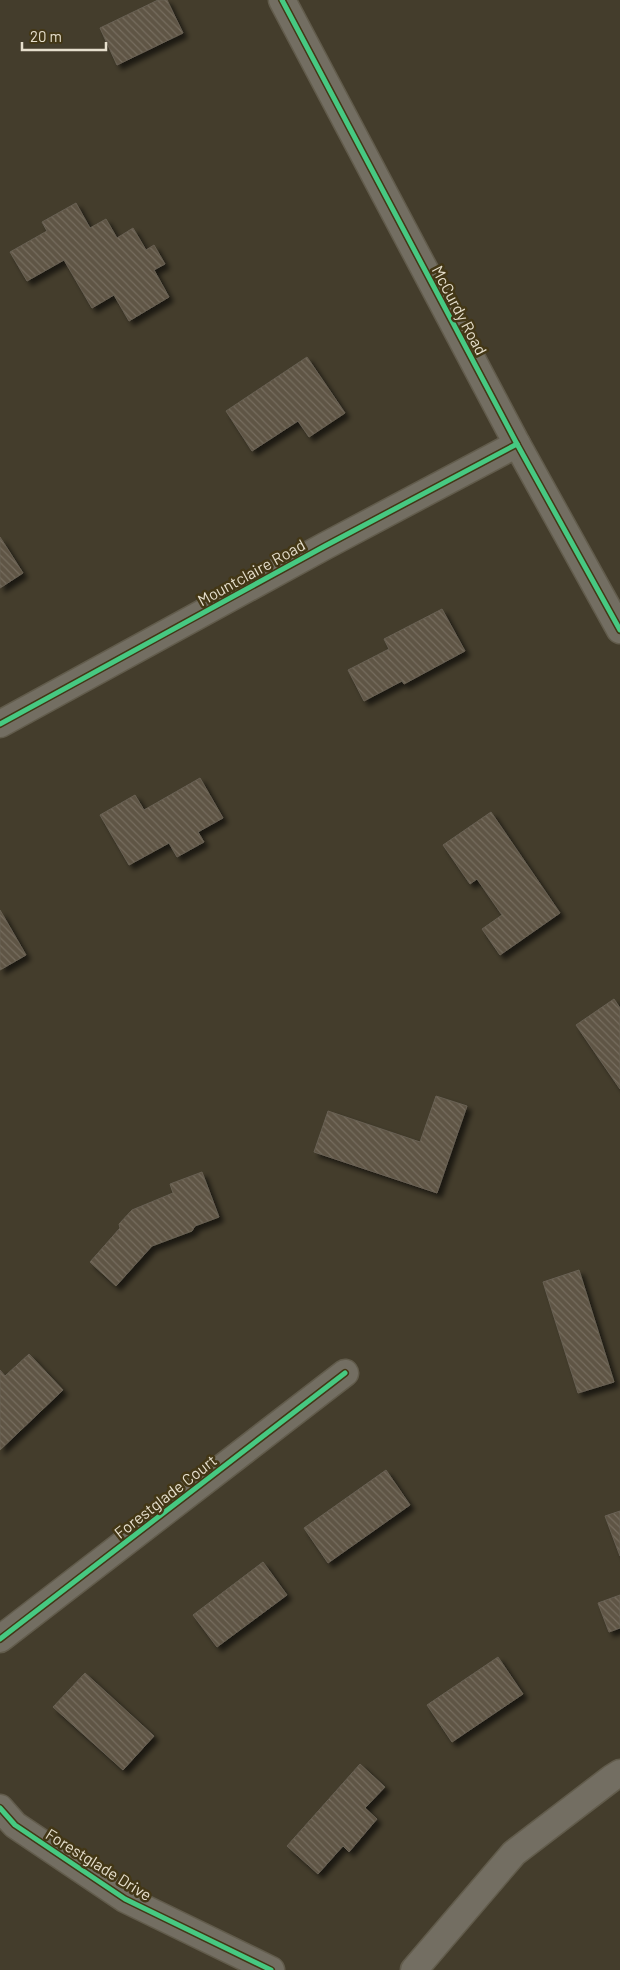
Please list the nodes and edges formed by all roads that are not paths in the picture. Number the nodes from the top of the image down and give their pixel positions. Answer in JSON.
{"nodes":[{"id":1,"x":282,"y":0,"type":"edge"},
{"id":2,"x":516,"y":444,"type":"junction"},
{"id":3,"x":620,"y":630,"type":"edge"},
{"id":4,"x":0,"y":724,"type":"edge"},
{"id":5,"x":345,"y":1373,"type":"dead end"},
{"id":6,"x":0,"y":1639,"type":"edge"},
{"id":7,"x":620,"y":1773,"type":"edge"},
{"id":8,"x":0,"y":1808,"type":"edge"},
{"id":9,"x":272,"y":1970,"type":"edge"},
{"id":10,"x":414,"y":1970,"type":"edge"}],
"edges":[{"from":1,"to":2,"type":"street","name":"McCurdy Road"},
{"from":2,"to":3,"type":"street","name":"McCurdy Road"},
{"from":2,"to":4,"type":"street","name":"Mountclaire Road"},
{"from":5,"to":6,"type":"street","name":"Forestglade Court"},
{"from":7,"to":10,"type":"street"},
{"from":8,"to":9,"type":"street","name":"Forestglade Drive"}]}
